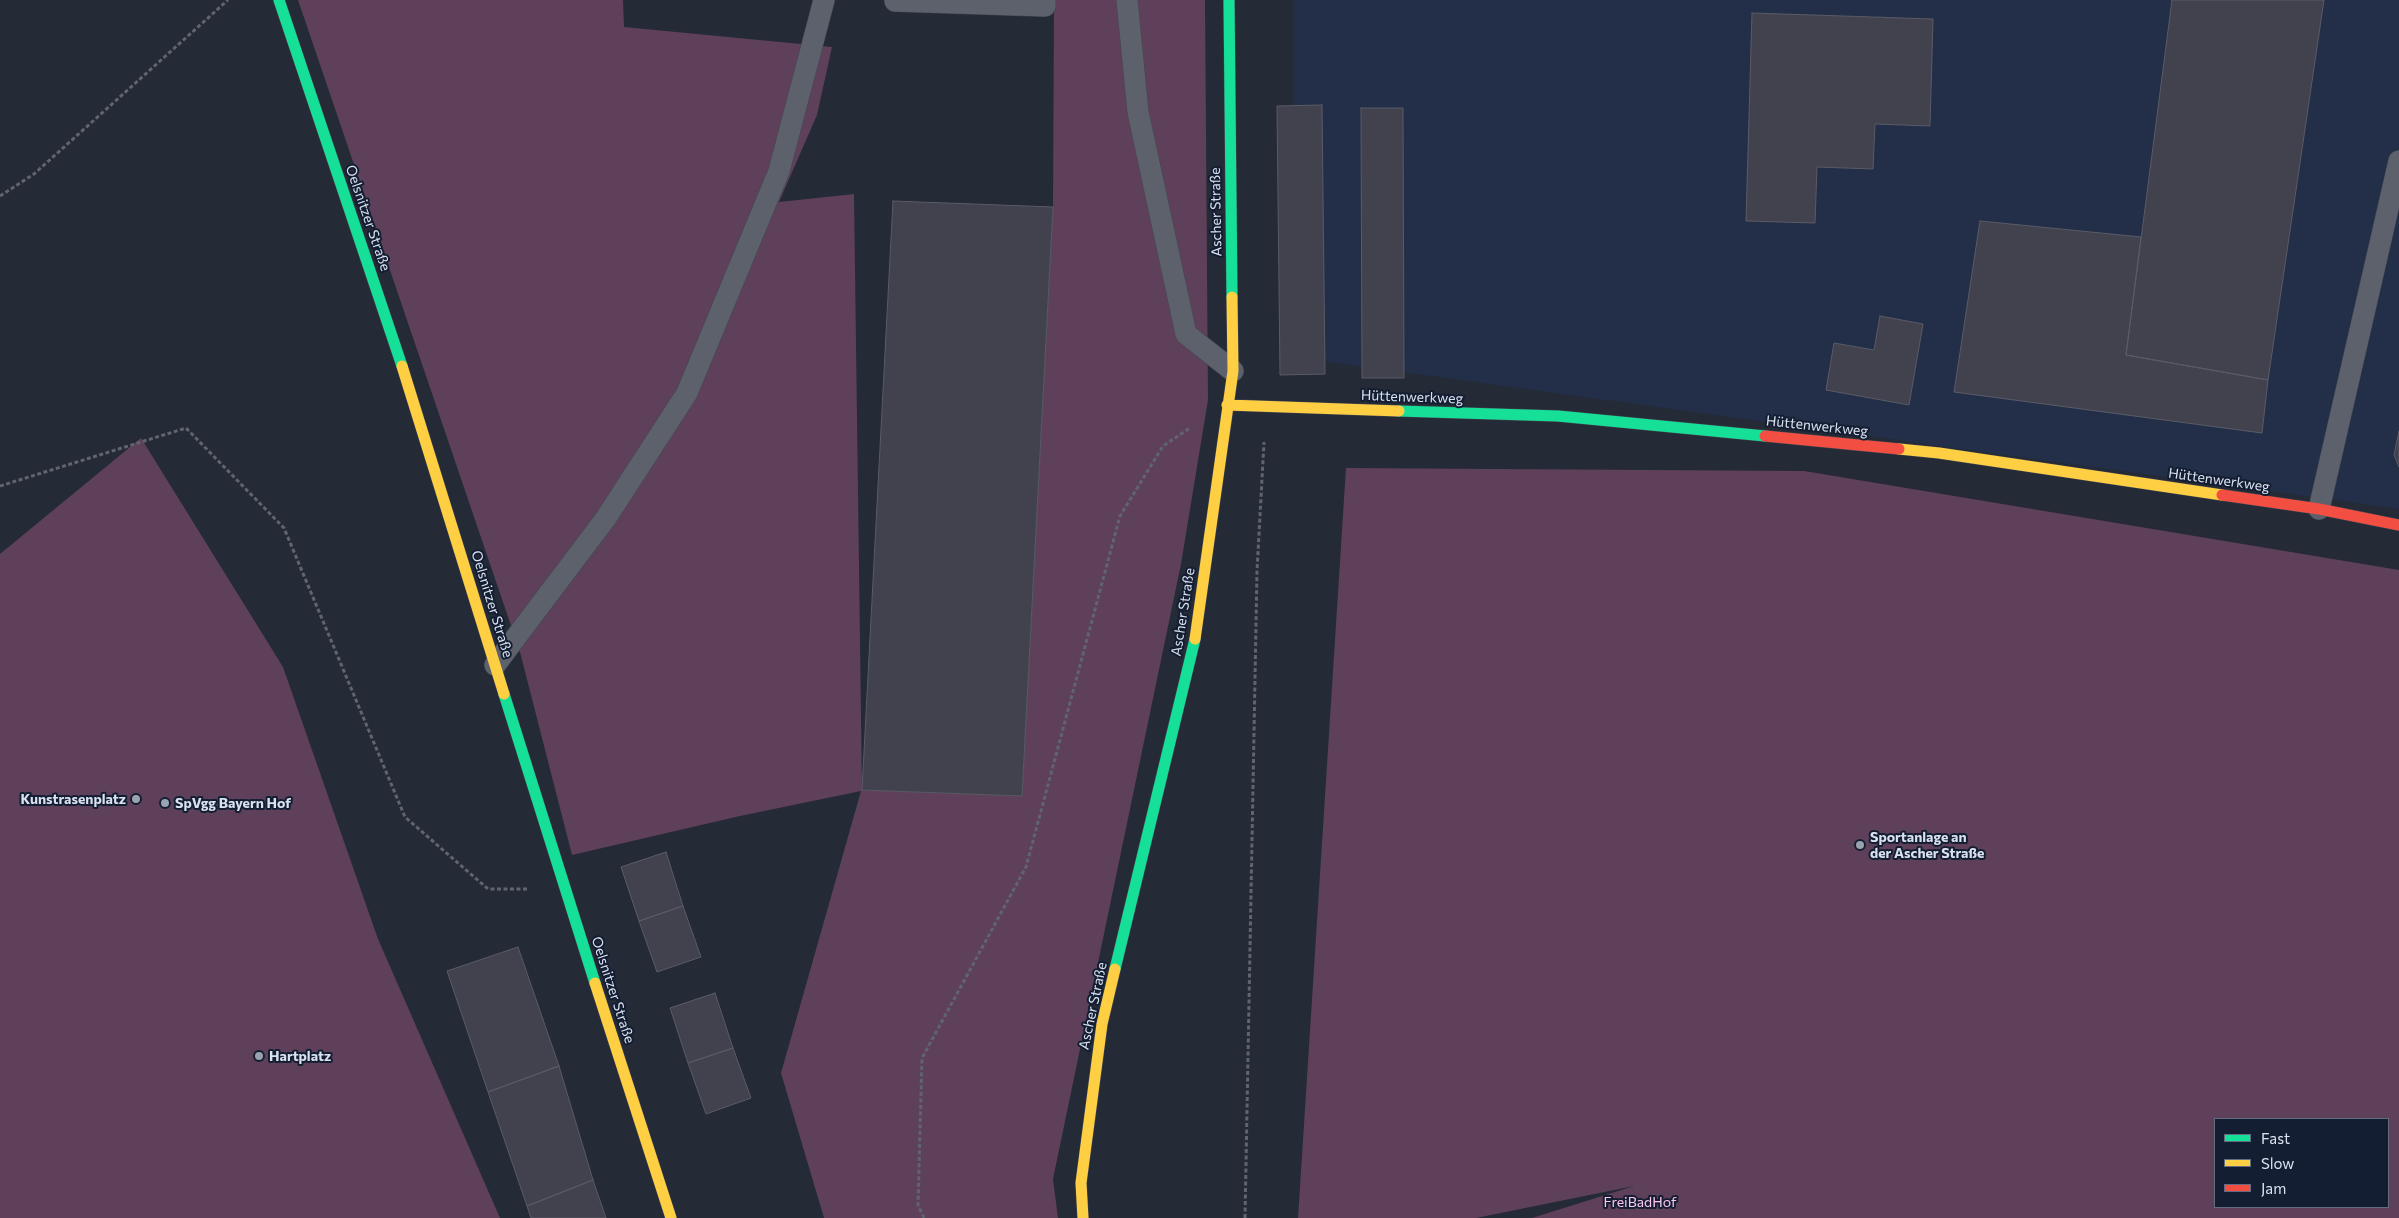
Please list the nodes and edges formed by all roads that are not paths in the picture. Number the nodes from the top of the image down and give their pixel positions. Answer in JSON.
{"nodes":[{"id":1,"x":279,"y":0,"type":"edge"},
{"id":2,"x":824,"y":0,"type":"edge"},
{"id":3,"x":1045,"y":0,"type":"edge"},
{"id":4,"x":1127,"y":0,"type":"edge"},
{"id":5,"x":1229,"y":0,"type":"edge"},
{"id":6,"x":895,"y":1,"type":"edge"},
{"id":7,"x":2399,"y":161,"type":"edge"},
{"id":8,"x":1233,"y":371,"type":"junction"},
{"id":9,"x":1227,"y":405,"type":"junction"},
{"id":10,"x":2319,"y":509,"type":"junction"},
{"id":11,"x":2399,"y":525,"type":"edge"},
{"id":12,"x":495,"y":665,"type":"junction"},
{"id":13,"x":671,"y":1218,"type":"edge"},
{"id":14,"x":1083,"y":1218,"type":"edge"}],
"edges":[{"from":1,"to":12,"type":"street","name":"Oelsnitzer Straße"},
{"from":2,"to":12,"type":"lane"},
{"from":3,"to":6,"type":"lane"},
{"from":4,"to":8,"type":"lane"},
{"from":5,"to":8,"type":"street","name":"Ascher Straße"},
{"from":7,"to":10,"type":"lane"},
{"from":8,"to":9,"type":"street","name":"Ascher Straße"},
{"from":9,"to":10,"type":"street","name":"Hüttenwerkweg"},
{"from":9,"to":14,"type":"street","name":"Ascher Straße"},
{"from":10,"to":11,"type":"street","name":"Hüttenwerkweg"},
{"from":12,"to":13,"type":"street","name":"Oelsnitzer Straße"}]}
